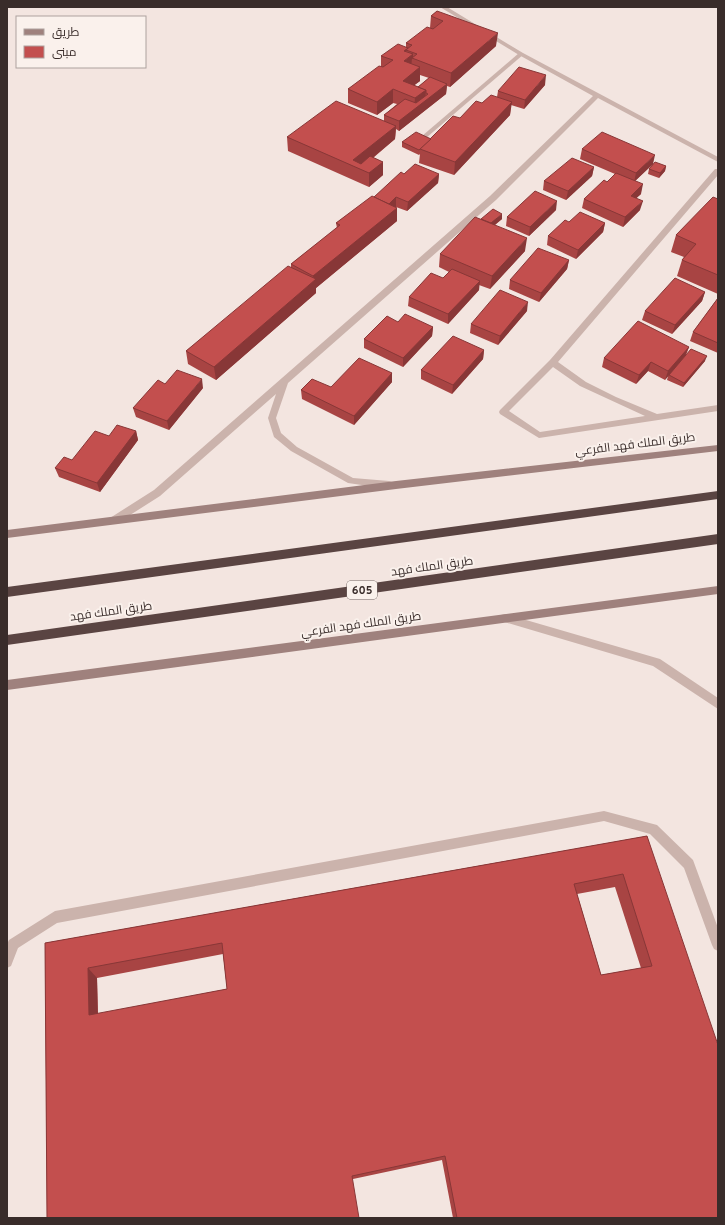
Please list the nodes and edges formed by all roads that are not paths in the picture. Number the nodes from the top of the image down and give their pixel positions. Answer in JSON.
{"nodes":[{"id":1,"x":443,"y":7,"type":"edge"},
{"id":2,"x":521,"y":54,"type":"junction"},
{"id":3,"x":597,"y":96,"type":"junction"},
{"id":4,"x":424,"y":137,"type":"edge"},
{"id":5,"x":718,"y":160,"type":"edge"},
{"id":6,"x":718,"y":171,"type":"edge"},
{"id":7,"x":553,"y":362,"type":"junction"},
{"id":8,"x":285,"y":381,"type":"junction"},
{"id":9,"x":718,"y":408,"type":"edge"},
{"id":10,"x":656,"y":417,"type":"junction"},
{"id":11,"x":718,"y":448,"type":"edge"},
{"id":12,"x":396,"y":486,"type":"junction"},
{"id":13,"x":718,"y":495,"type":"edge"},
{"id":14,"x":113,"y":521,"type":"junction"},
{"id":15,"x":7,"y":534,"type":"edge"},
{"id":16,"x":718,"y":539,"type":"edge"},
{"id":17,"x":718,"y":590,"type":"edge"},
{"id":18,"x":7,"y":592,"type":"edge"},
{"id":19,"x":505,"y":618,"type":"junction"},
{"id":20,"x":7,"y":640,"type":"edge"},
{"id":21,"x":7,"y":685,"type":"edge"},
{"id":22,"x":718,"y":704,"type":"edge"},
{"id":23,"x":718,"y":944,"type":"edge"},
{"id":24,"x":7,"y":962,"type":"edge"}],
"edges":[{"from":1,"to":2,"type":"street"},
{"from":2,"to":3,"type":"street"},
{"from":2,"to":4,"type":"street"},
{"from":3,"to":5,"type":"street"},
{"from":3,"to":8,"type":"street"},
{"from":6,"to":7,"type":"street"},
{"from":7,"to":10,"type":"street"},
{"from":7,"to":10,"type":"street"},
{"from":8,"to":12,"type":"street"},
{"from":8,"to":14,"type":"street"},
{"from":9,"to":10,"type":"street"},
{"from":11,"to":12,"type":"main road","name":"طريق الملك فهد الفرعي"},
{"from":12,"to":14,"type":"main road","name":"طريق الملك فهد الفرعي"},
{"from":13,"to":18,"type":"highway"},
{"from":14,"to":15,"type":"main road","name":"طريق الملك فهد الفرعي"},
{"from":16,"to":20,"type":"highway","name":"طريق الملك فهد","number":"605"},
{"from":17,"to":19,"type":"main road","name":"طريق الملك فهد الفرعي"},
{"from":19,"to":21,"type":"main road","name":"طريق الملك فهد الفرعي"},
{"from":19,"to":22,"type":"street"},
{"from":23,"to":24,"type":"street"}]}
